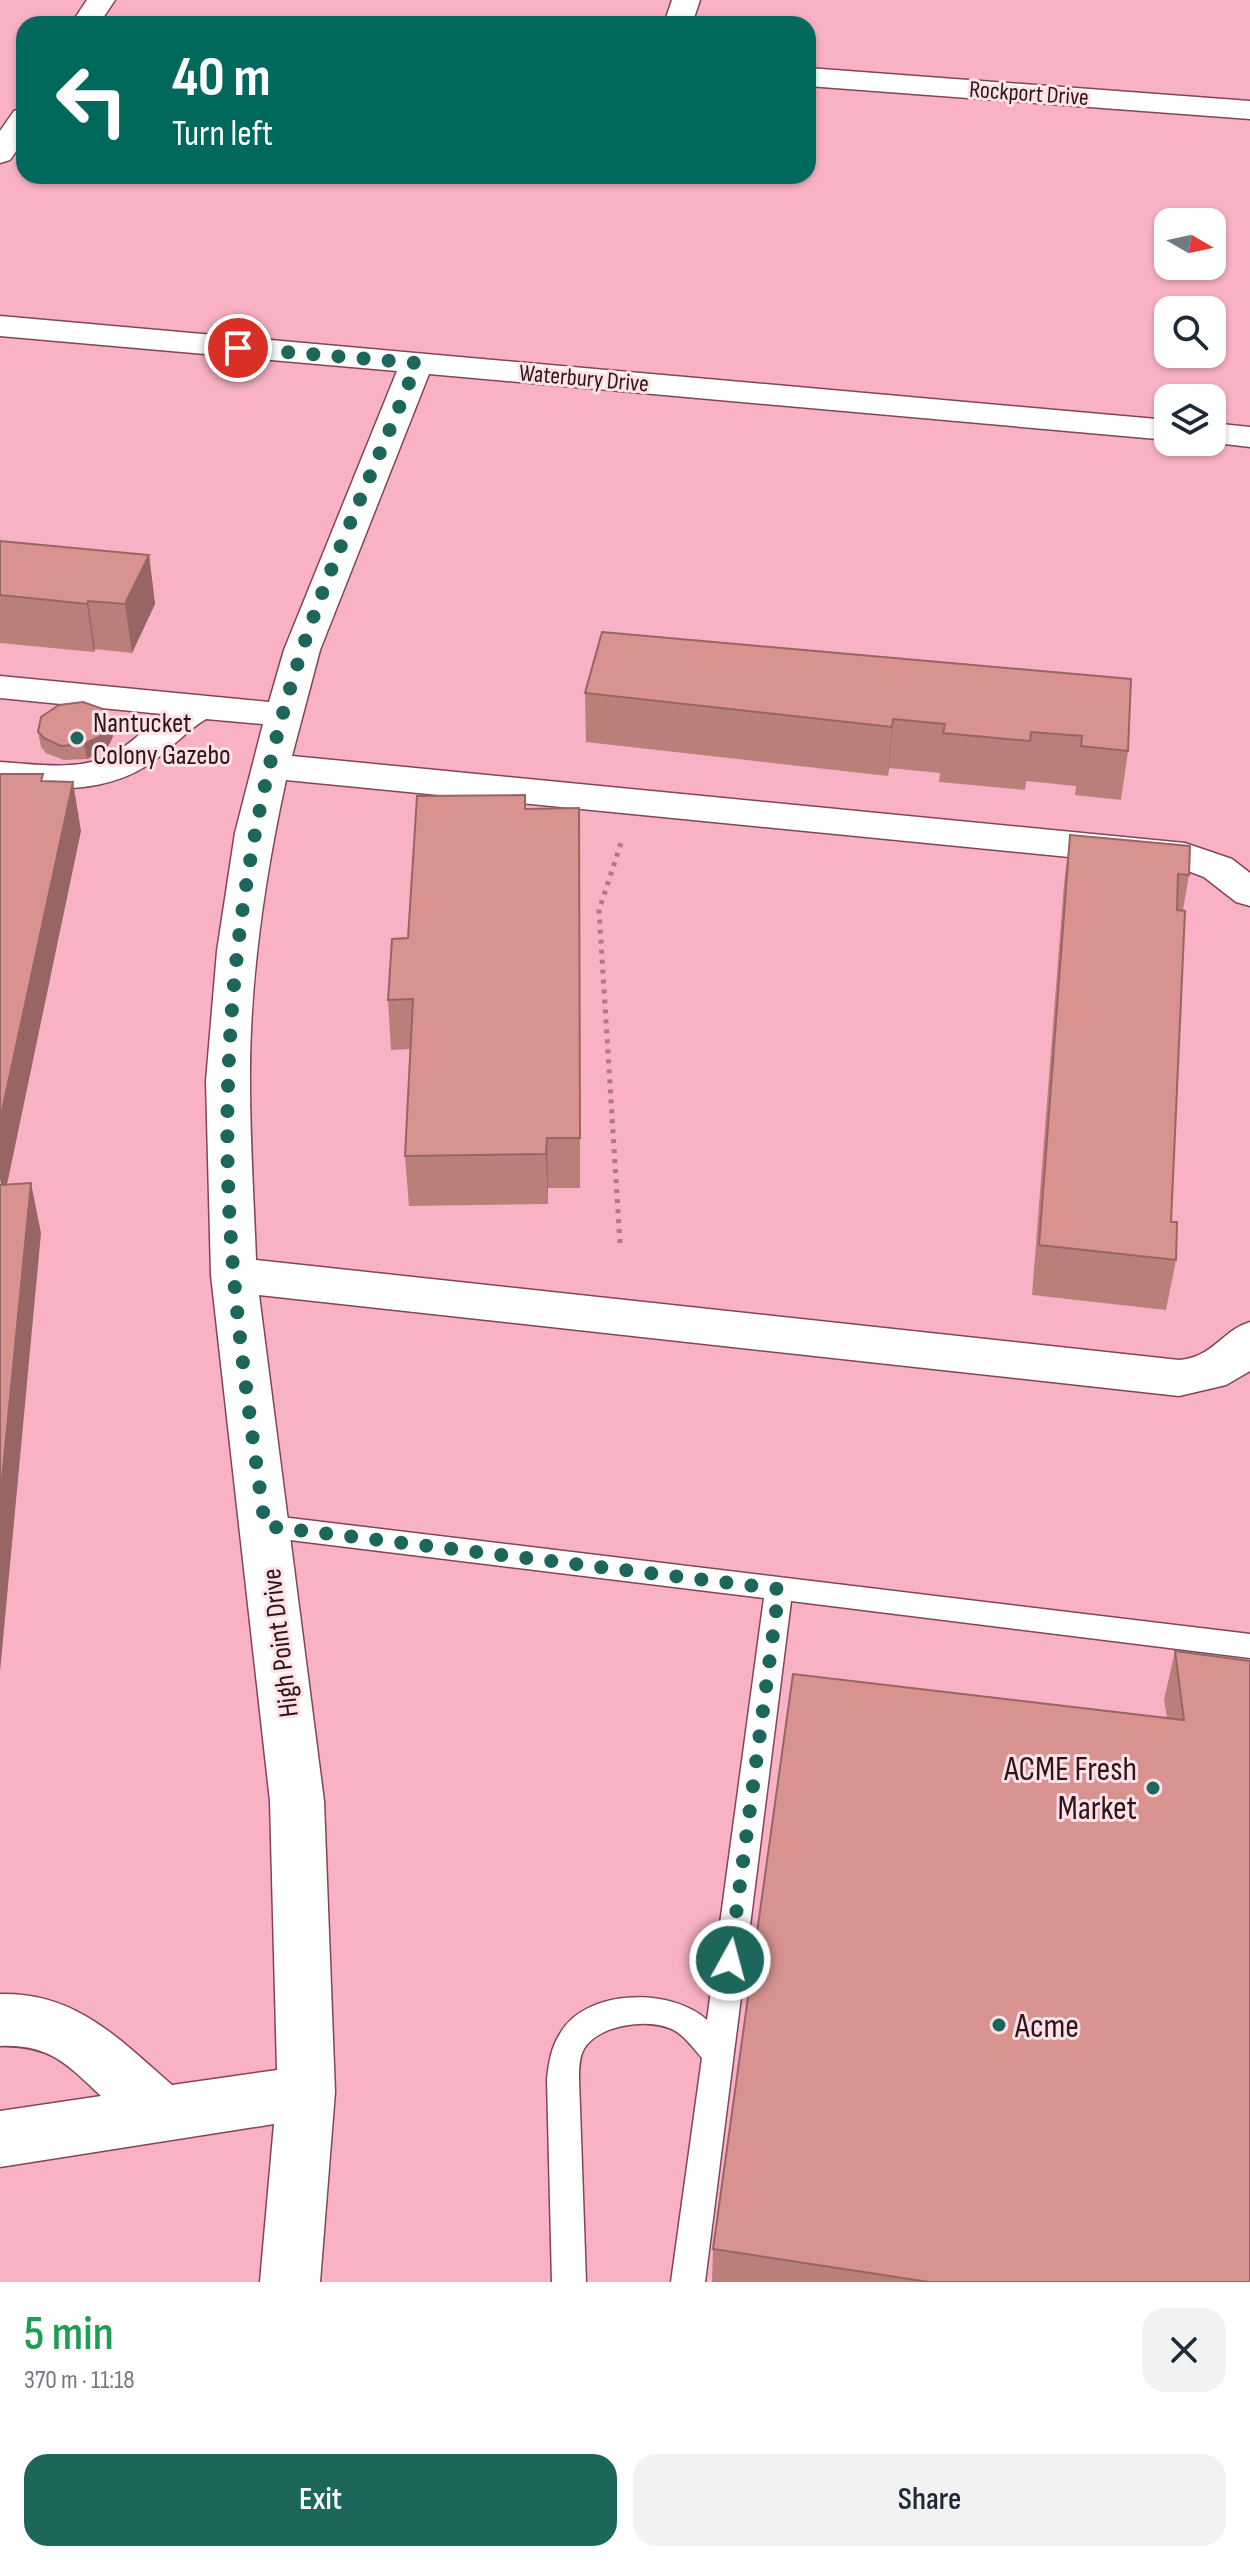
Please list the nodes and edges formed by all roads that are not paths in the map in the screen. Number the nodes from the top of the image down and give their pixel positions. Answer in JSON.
{"nodes":[{"id":1,"x":816,"y":78,"type":"edge"},
{"id":2,"x":1250,"y":110,"type":"edge"},
{"id":3,"x":16,"y":129,"type":"edge"},
{"id":4,"x":0,"y":154,"type":"edge"},
{"id":5,"x":0,"y":326,"type":"edge"},
{"id":6,"x":417,"y":363,"type":"junction"},
{"id":7,"x":1154,"y":429,"type":"edge"},
{"id":8,"x":1226,"y":434,"type":"edge"},
{"id":9,"x":1250,"y":437,"type":"edge"},
{"id":10,"x":0,"y":687,"type":"edge"},
{"id":11,"x":200,"y":707,"type":"junction"},
{"id":12,"x":284,"y":715,"type":"junction"},
{"id":13,"x":270,"y":766,"type":"junction"},
{"id":14,"x":0,"y":774,"type":"edge"},
{"id":15,"x":1250,"y":893,"type":"edge"},
{"id":16,"x":234,"y":1275,"type":"junction"},
{"id":17,"x":1250,"y":1340,"type":"edge"},
{"id":18,"x":265,"y":1526,"type":"junction"},
{"id":19,"x":779,"y":1589,"type":"junction"},
{"id":20,"x":1250,"y":1646,"type":"edge"},
{"id":21,"x":0,"y":2020,"type":"edge"},
{"id":22,"x":718,"y":2053,"type":"junction"},
{"id":23,"x":306,"y":2092,"type":"junction"},
{"id":24,"x":161,"y":2113,"type":"junction"},
{"id":25,"x":0,"y":2139,"type":"edge"},
{"id":26,"x":290,"y":2282,"type":"edge"},
{"id":27,"x":569,"y":2282,"type":"edge"},
{"id":28,"x":688,"y":2282,"type":"edge"}],
"edges":[{"from":1,"to":2,"type":"street","name":"Rockport Drive"},
{"from":3,"to":4,"type":"street"},
{"from":5,"to":6,"type":"street","name":"Waterbury Drive"},
{"from":6,"to":7,"type":"street","name":"Waterbury Drive"},
{"from":6,"to":12,"type":"street","name":"High Point Drive"},
{"from":8,"to":9,"type":"street"},
{"from":10,"to":11,"type":"street"},
{"from":11,"to":12,"type":"street"},
{"from":11,"to":14,"type":"street"},
{"from":12,"to":13,"type":"street","name":"High Point Drive"},
{"from":13,"to":15,"type":"street"},
{"from":13,"to":16,"type":"street","name":"High Point Drive"},
{"from":16,"to":17,"type":"street"},
{"from":16,"to":18,"type":"street","name":"High Point Drive"},
{"from":18,"to":19,"type":"lane"},
{"from":18,"to":23,"type":"street","name":"High Point Drive"},
{"from":19,"to":20,"type":"lane"},
{"from":19,"to":22,"type":"lane"},
{"from":21,"to":24,"type":"street"},
{"from":22,"to":27,"type":"lane"},
{"from":22,"to":28,"type":"lane"},
{"from":23,"to":24,"type":"street"},
{"from":23,"to":26,"type":"street","name":"High Point Drive"},
{"from":24,"to":25,"type":"street"}]}
